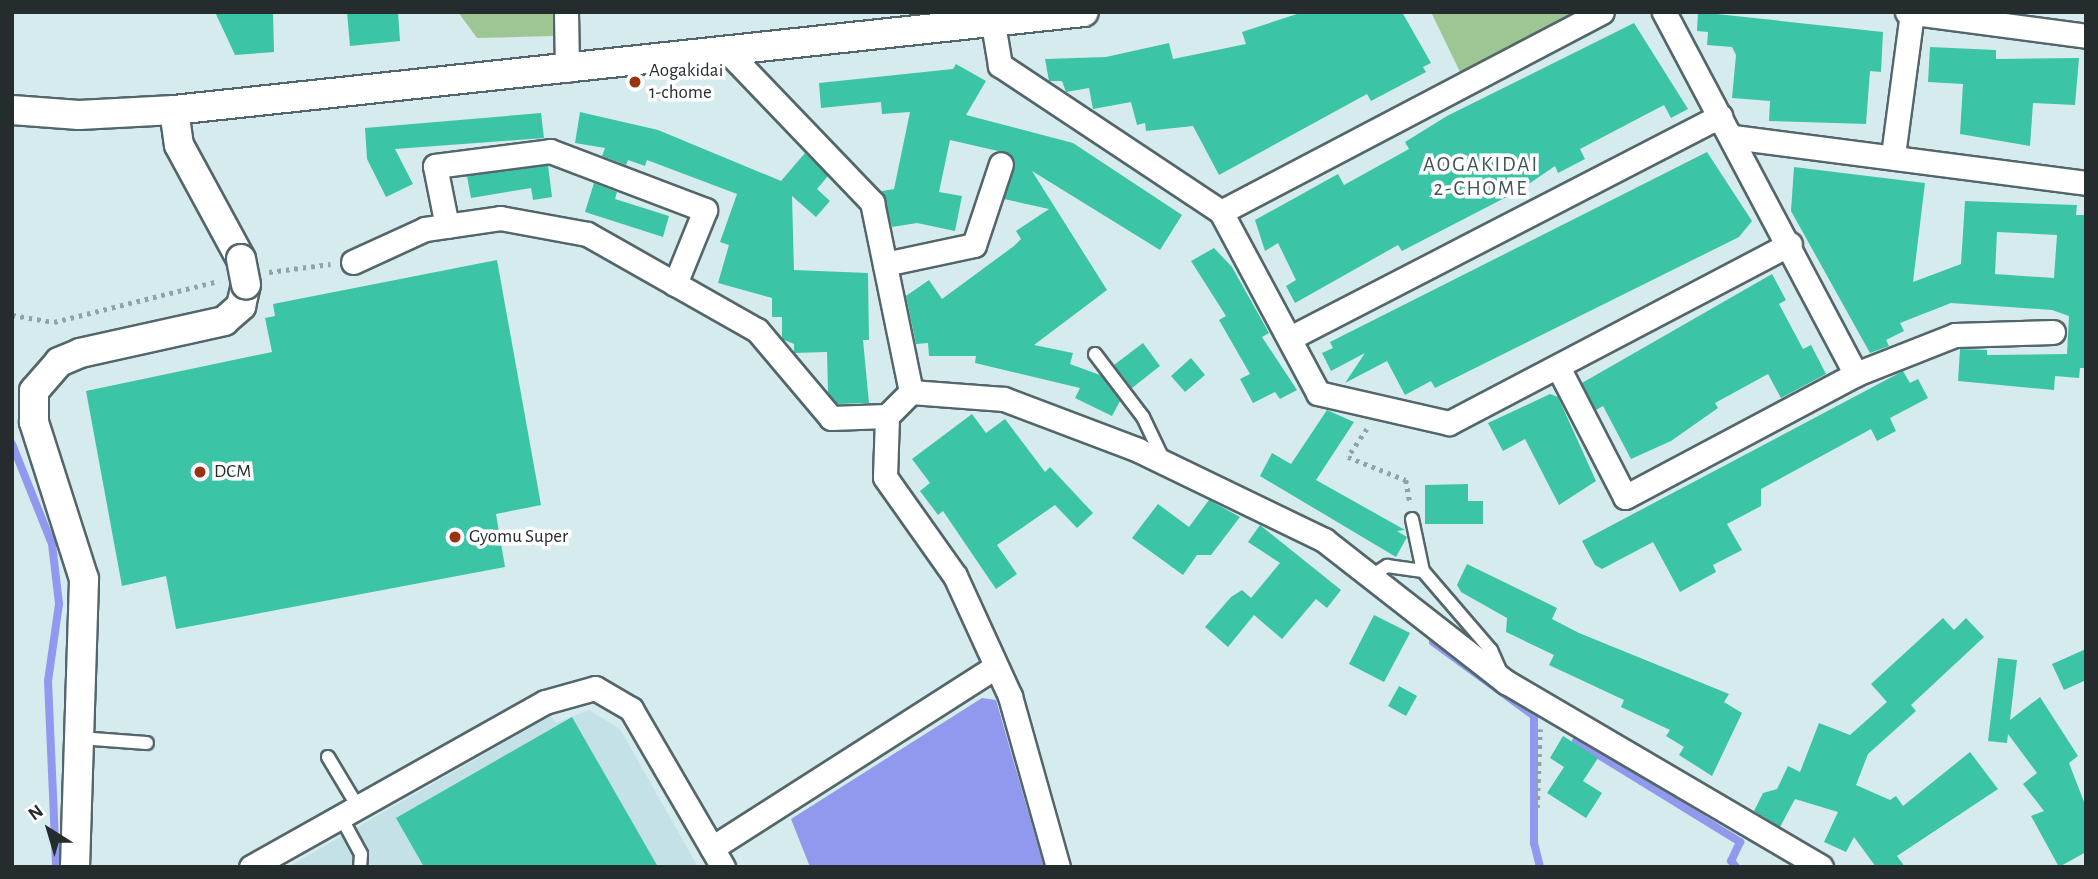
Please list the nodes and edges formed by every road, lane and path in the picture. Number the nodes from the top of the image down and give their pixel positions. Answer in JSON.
{"nodes":[{"id":1,"x":566,"y":12,"type":"edge"},
{"id":2,"x":1084,"y":12,"type":"edge"},
{"id":3,"x":1602,"y":12,"type":"edge"},
{"id":4,"x":1664,"y":12,"type":"edge"},
{"id":5,"x":1910,"y":13,"type":"edge"},
{"id":6,"x":991,"y":18,"type":"edge"},
{"id":7,"x":2086,"y":36,"type":"edge"},
{"id":8,"x":729,"y":53,"type":"junction"},
{"id":9,"x":567,"y":70,"type":"junction"},
{"id":10,"x":12,"y":110,"type":"edge"},
{"id":11,"x":174,"y":110,"type":"junction"},
{"id":12,"x":1720,"y":116,"type":"junction"},
{"id":13,"x":1733,"y":137,"type":"junction"},
{"id":14,"x":1893,"y":155,"type":"junction"},
{"id":15,"x":1001,"y":164,"type":"dead end"},
{"id":16,"x":2086,"y":183,"type":"edge"},
{"id":17,"x":1221,"y":212,"type":"junction"},
{"id":18,"x":447,"y":226,"type":"junction"},
{"id":19,"x":1790,"y":244,"type":"junction"},
{"id":20,"x":353,"y":262,"type":"joint"},
{"id":21,"x":885,"y":264,"type":"junction"},
{"id":22,"x":244,"y":273,"type":"junction"},
{"id":23,"x":675,"y":284,"type":"junction"},
{"id":24,"x":12,"y":315,"type":"edge"},
{"id":25,"x":2053,"y":332,"type":"dead end"},
{"id":26,"x":1292,"y":337,"type":"junction"},
{"id":27,"x":1094,"y":354,"type":"dead end"},
{"id":28,"x":1558,"y":367,"type":"junction"},
{"id":29,"x":1856,"y":374,"type":"junction"},
{"id":30,"x":911,"y":392,"type":"junction"},
{"id":31,"x":887,"y":416,"type":"junction"},
{"id":32,"x":1361,"y":437,"type":"dead end"},
{"id":33,"x":1165,"y":463,"type":"junction"},
{"id":34,"x":1412,"y":519,"type":"joint"},
{"id":35,"x":1423,"y":571,"type":"junction"},
{"id":36,"x":1373,"y":575,"type":"junction"},
{"id":37,"x":995,"y":667,"type":"junction"},
{"id":38,"x":1506,"y":682,"type":"junction"},
{"id":39,"x":1546,"y":705,"type":"junction"},
{"id":40,"x":75,"y":738,"type":"junction"},
{"id":41,"x":147,"y":743,"type":"dead end"},
{"id":42,"x":328,"y":757,"type":"dead end"},
{"id":43,"x":1537,"y":808,"type":"dead end"},
{"id":44,"x":349,"y":812,"type":"junction"},
{"id":45,"x":717,"y":857,"type":"edge"},
{"id":46,"x":361,"y":860,"type":"edge"},
{"id":47,"x":75,"y":867,"type":"edge"},
{"id":48,"x":251,"y":867,"type":"edge"},
{"id":49,"x":369,"y":867,"type":"edge"},
{"id":50,"x":1058,"y":867,"type":"edge"},
{"id":51,"x":1821,"y":867,"type":"edge"}],
"edges":[{"from":1,"to":9,"type":"street"},
{"from":2,"to":6,"type":"street"},
{"from":3,"to":17,"type":"street"},
{"from":4,"to":12,"type":"street"},
{"from":5,"to":7,"type":"street"},
{"from":5,"to":14,"type":"street"},
{"from":6,"to":8,"type":"street"},
{"from":6,"to":17,"type":"street"},
{"from":8,"to":9,"type":"street"},
{"from":8,"to":21,"type":"street"},
{"from":9,"to":11,"type":"street"},
{"from":10,"to":11,"type":"street"},
{"from":11,"to":22,"type":"street"},
{"from":12,"to":13,"type":"street"},
{"from":12,"to":26,"type":"street"},
{"from":13,"to":14,"type":"street"},
{"from":13,"to":19,"type":"street"},
{"from":14,"to":16,"type":"street"},
{"from":15,"to":21,"type":"street"},
{"from":17,"to":26,"type":"street"},
{"from":18,"to":20,"type":"street"},
{"from":18,"to":23,"type":"street"},
{"from":18,"to":23,"type":"street"},
{"from":19,"to":28,"type":"street"},
{"from":19,"to":29,"type":"street"},
{"from":20,"to":22,"type":"path"},
{"from":21,"to":30,"type":"street"},
{"from":22,"to":24,"type":"path"},
{"from":22,"to":40,"type":"street"},
{"from":23,"to":31,"type":"street"},
{"from":25,"to":29,"type":"street"},
{"from":26,"to":28,"type":"street"},
{"from":27,"to":33,"type":"lane"},
{"from":28,"to":29,"type":"street"},
{"from":30,"to":31,"type":"street"},
{"from":30,"to":33,"type":"street"},
{"from":31,"to":37,"type":"street"},
{"from":32,"to":34,"type":"path"},
{"from":33,"to":36,"type":"street"},
{"from":34,"to":35,"type":"lane"},
{"from":35,"to":36,"type":"lane"},
{"from":35,"to":38,"type":"lane"},
{"from":36,"to":38,"type":"street"},
{"from":37,"to":45,"type":"street"},
{"from":37,"to":50,"type":"street"},
{"from":38,"to":39,"type":"street"},
{"from":39,"to":43,"type":"path"},
{"from":39,"to":51,"type":"street"},
{"from":40,"to":41,"type":"lane"},
{"from":40,"to":47,"type":"street"},
{"from":42,"to":44,"type":"lane"},
{"from":44,"to":45,"type":"street"},
{"from":44,"to":46,"type":"lane"},
{"from":44,"to":48,"type":"street"},
{"from":46,"to":49,"type":"lane"}]}
